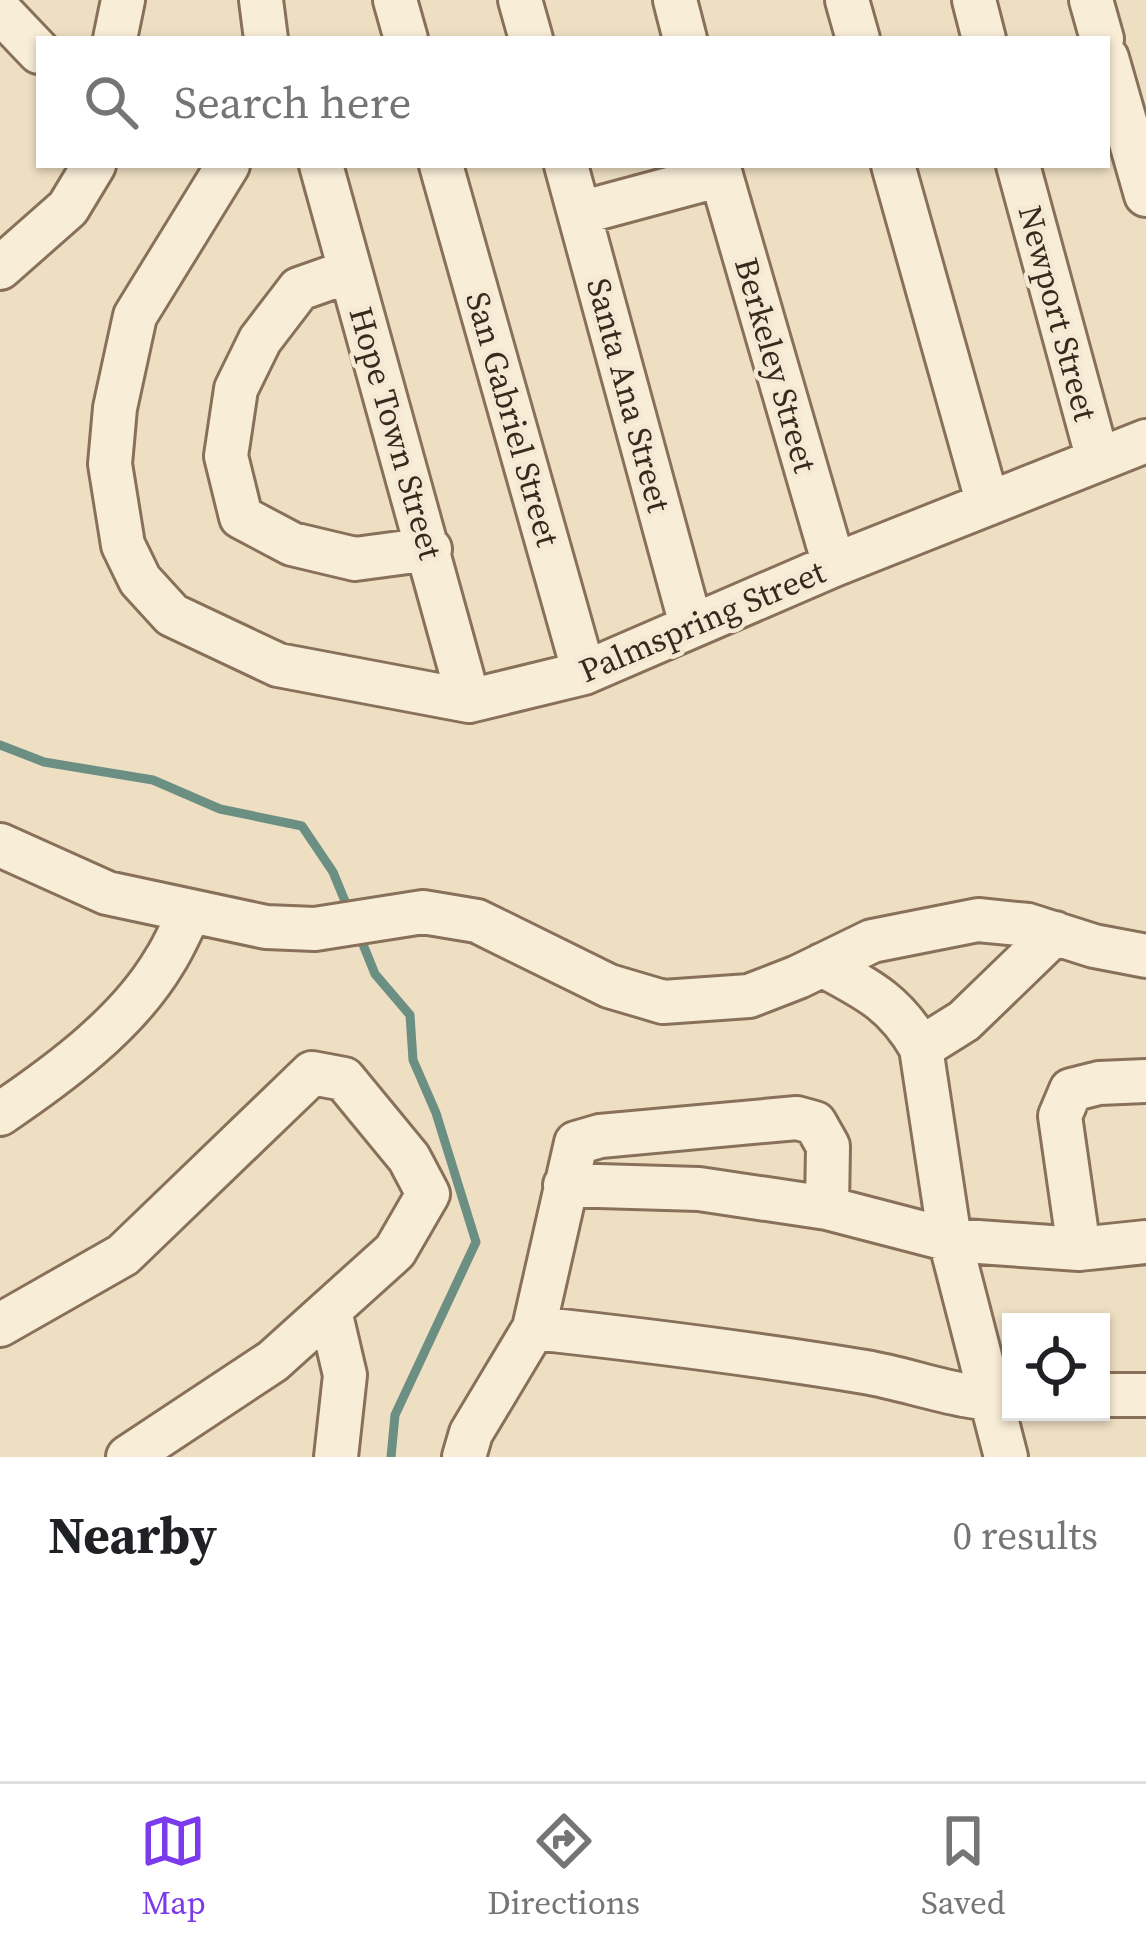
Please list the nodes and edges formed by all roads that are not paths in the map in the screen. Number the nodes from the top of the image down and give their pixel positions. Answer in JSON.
{"nodes":[{"id":1,"x":123,"y":0,"type":"edge"},
{"id":2,"x":261,"y":0,"type":"edge"},
{"id":3,"x":395,"y":0,"type":"edge"},
{"id":4,"x":520,"y":0,"type":"edge"},
{"id":5,"x":675,"y":0,"type":"edge"},
{"id":6,"x":847,"y":0,"type":"edge"},
{"id":7,"x":974,"y":0,"type":"edge"},
{"id":8,"x":1091,"y":0,"type":"edge"},
{"id":9,"x":0,"y":11,"type":"edge"},
{"id":10,"x":117,"y":36,"type":"edge"},
{"id":11,"x":266,"y":36,"type":"edge"},
{"id":12,"x":405,"y":36,"type":"edge"},
{"id":13,"x":530,"y":36,"type":"edge"},
{"id":14,"x":684,"y":36,"type":"edge"},
{"id":15,"x":857,"y":36,"type":"edge"},
{"id":16,"x":983,"y":36,"type":"edge"},
{"id":17,"x":1101,"y":36,"type":"edge"},
{"id":18,"x":36,"y":49,"type":"edge"},
{"id":19,"x":1110,"y":69,"type":"edge"},
{"id":20,"x":92,"y":168,"type":"edge"},
{"id":21,"x":226,"y":168,"type":"edge"},
{"id":22,"x":322,"y":168,"type":"edge"},
{"id":23,"x":442,"y":168,"type":"edge"},
{"id":24,"x":567,"y":168,"type":"edge"},
{"id":25,"x":893,"y":168,"type":"edge"},
{"id":26,"x":1019,"y":168,"type":"edge"},
{"id":27,"x":719,"y":170,"type":"edge"},
{"id":28,"x":1146,"y":195,"type":"edge"},
{"id":29,"x":580,"y":213,"type":"junction"},
{"id":30,"x":0,"y":268,"type":"edge"},
{"id":31,"x":350,"y":271,"type":"junction"},
{"id":32,"x":1146,"y":441,"type":"edge"},
{"id":33,"x":1098,"y":460,"type":"junction"},
{"id":34,"x":988,"y":504,"type":"junction"},
{"id":35,"x":430,"y":549,"type":"junction"},
{"id":36,"x":834,"y":565,"type":"junction"},
{"id":37,"x":691,"y":625,"type":"junction"},
{"id":38,"x":584,"y":674,"type":"junction"},
{"id":39,"x":469,"y":701,"type":"junction"},
{"id":40,"x":1,"y":848,"type":"edge"},
{"id":41,"x":190,"y":912,"type":"junction"},
{"id":42,"x":1055,"y":933,"type":"junction"},
{"id":43,"x":1146,"y":956,"type":"edge"},
{"id":44,"x":822,"y":965,"type":"junction"},
{"id":45,"x":921,"y":1048,"type":"junction"},
{"id":46,"x":1146,"y":1081,"type":"edge"},
{"id":47,"x":0,"y":1114,"type":"edge"},
{"id":48,"x":565,"y":1185,"type":"junction"},
{"id":49,"x":827,"y":1208,"type":"junction"},
{"id":50,"x":950,"y":1240,"type":"junction"},
{"id":51,"x":1146,"y":1242,"type":"edge"},
{"id":52,"x":1079,"y":1249,"type":"junction"},
{"id":53,"x":330,"y":1311,"type":"junction"},
{"id":54,"x":0,"y":1325,"type":"edge"},
{"id":55,"x":533,"y":1328,"type":"junction"},
{"id":56,"x":1110,"y":1395,"type":"edge"},
{"id":57,"x":1146,"y":1395,"type":"edge"},
{"id":58,"x":1000,"y":1399,"type":"edge"},
{"id":59,"x":128,"y":1457,"type":"edge"},
{"id":60,"x":336,"y":1457,"type":"edge"},
{"id":61,"x":464,"y":1457,"type":"edge"},
{"id":62,"x":1006,"y":1457,"type":"edge"}],
"edges":[{"from":1,"to":10,"type":"street"},
{"from":2,"to":11,"type":"street"},
{"from":3,"to":12,"type":"street"},
{"from":4,"to":13,"type":"street"},
{"from":5,"to":14,"type":"street"},
{"from":6,"to":15,"type":"street"},
{"from":7,"to":16,"type":"street"},
{"from":8,"to":17,"type":"street"},
{"from":9,"to":18,"type":"street"},
{"from":19,"to":28,"type":"street"},
{"from":20,"to":30,"type":"street"},
{"from":21,"to":39,"type":"street","name":"Palmspring Street"},
{"from":22,"to":31,"type":"street","name":"Hope Town Street"},
{"from":23,"to":38,"type":"street","name":"San Gabriel Street"},
{"from":24,"to":29,"type":"street","name":"Santa Ana Street"},
{"from":25,"to":34,"type":"street"},
{"from":26,"to":33,"type":"street","name":"Newport Street"},
{"from":27,"to":29,"type":"street"},
{"from":27,"to":36,"type":"street","name":"Berkeley Street"},
{"from":29,"to":37,"type":"street","name":"Santa Ana Street"},
{"from":31,"to":35,"type":"street","name":"Hope Town Street"},
{"from":31,"to":35,"type":"street"},
{"from":32,"to":33,"type":"street","name":"Palmspring Street"},
{"from":33,"to":34,"type":"street","name":"Palmspring Street"},
{"from":34,"to":36,"type":"street","name":"Palmspring Street"},
{"from":35,"to":39,"type":"street","name":"Hope Town Street"},
{"from":36,"to":37,"type":"street","name":"Palmspring Street"},
{"from":37,"to":38,"type":"street","name":"Palmspring Street"},
{"from":38,"to":39,"type":"street","name":"Palmspring Street"},
{"from":40,"to":41,"type":"street"},
{"from":41,"to":44,"type":"street"},
{"from":41,"to":47,"type":"street"},
{"from":42,"to":43,"type":"street"},
{"from":42,"to":44,"type":"street"},
{"from":42,"to":45,"type":"street"},
{"from":44,"to":45,"type":"street"},
{"from":45,"to":50,"type":"street"},
{"from":46,"to":52,"type":"street"},
{"from":48,"to":49,"type":"street"},
{"from":48,"to":49,"type":"street"},
{"from":48,"to":55,"type":"street"},
{"from":49,"to":50,"type":"street"},
{"from":50,"to":52,"type":"street"},
{"from":50,"to":58,"type":"street"},
{"from":51,"to":52,"type":"street"},
{"from":53,"to":54,"type":"street"},
{"from":53,"to":59,"type":"street"},
{"from":53,"to":60,"type":"street"},
{"from":55,"to":58,"type":"street"},
{"from":55,"to":61,"type":"street"},
{"from":56,"to":57,"type":"street"},
{"from":58,"to":62,"type":"street"}]}
